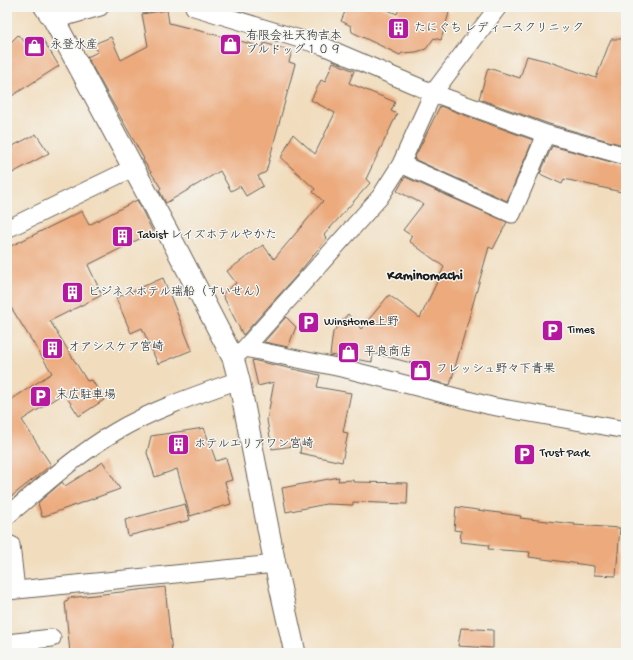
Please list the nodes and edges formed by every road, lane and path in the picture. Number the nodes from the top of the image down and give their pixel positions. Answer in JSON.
{"nodes":[{"id":1,"x":100,"y":7,"type":"edge"},
{"id":2,"x":194,"y":7,"type":"edge"},
{"id":3,"x":498,"y":7,"type":"edge"},
{"id":4,"x":49,"y":14,"type":"edge"},
{"id":5,"x":433,"y":93,"type":"junction"},
{"id":6,"x":546,"y":134,"type":"junction"},
{"id":7,"x":626,"y":156,"type":"edge"},
{"id":8,"x":401,"y":164,"type":"junction"},
{"id":9,"x":133,"y":168,"type":"junction"},
{"id":10,"x":7,"y":229,"type":"edge"},
{"id":11,"x":239,"y":353,"type":"junction"},
{"id":12,"x":239,"y":380,"type":"junction"},
{"id":13,"x":626,"y":430,"type":"edge"},
{"id":14,"x":7,"y":516,"type":"edge"},
{"id":15,"x":11,"y":545,"type":"dead end"},
{"id":16,"x":275,"y":564,"type":"junction"},
{"id":17,"x":11,"y":591,"type":"edge"},
{"id":18,"x":52,"y":638,"type":"dead end"},
{"id":19,"x":7,"y":643,"type":"edge"},
{"id":20,"x":295,"y":653,"type":"edge"}],
"edges":[{"from":1,"to":4,"type":"street"},
{"from":2,"to":5,"type":"street"},
{"from":3,"to":5,"type":"street"},
{"from":4,"to":9,"type":"street"},
{"from":5,"to":6,"type":"street"},
{"from":5,"to":8,"type":"street"},
{"from":6,"to":7,"type":"street"},
{"from":6,"to":8,"type":"street"},
{"from":8,"to":11,"type":"street"},
{"from":9,"to":10,"type":"street"},
{"from":9,"to":11,"type":"street"},
{"from":11,"to":12,"type":"street"},
{"from":11,"to":13,"type":"street"},
{"from":12,"to":14,"type":"street"},
{"from":12,"to":16,"type":"street"},
{"from":15,"to":17,"type":"street"},
{"from":16,"to":17,"type":"street"},
{"from":16,"to":20,"type":"street"},
{"from":18,"to":19,"type":"street"}]}
